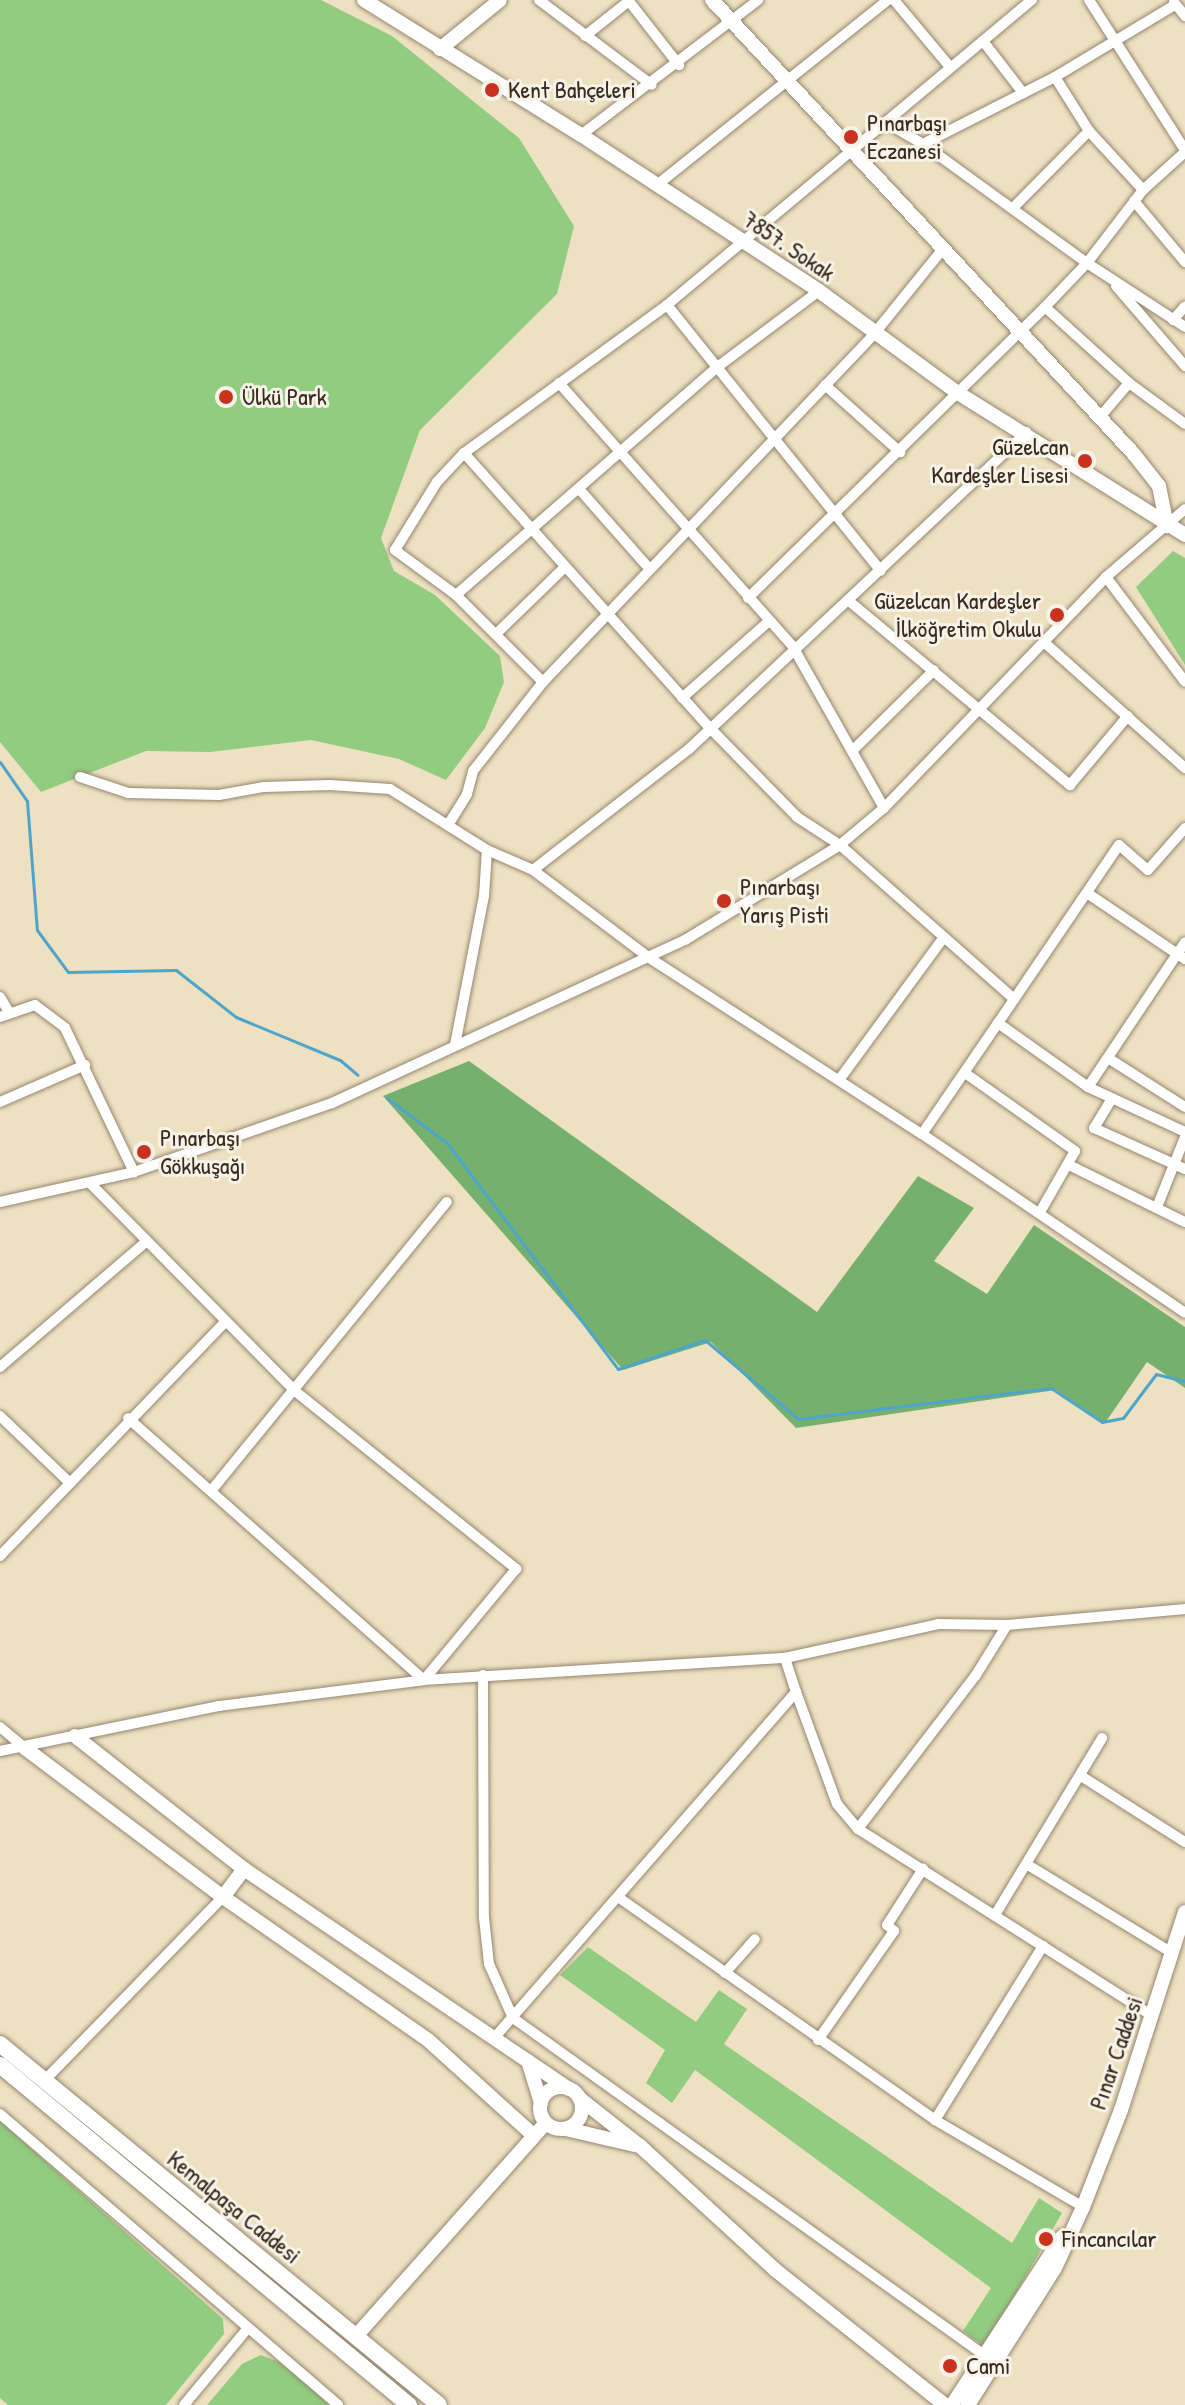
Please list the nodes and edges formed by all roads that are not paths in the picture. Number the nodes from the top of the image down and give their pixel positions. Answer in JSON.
{"nodes":[{"id":1,"x":364,"y":0,"type":"edge"},
{"id":2,"x":500,"y":0,"type":"edge"},
{"id":3,"x":539,"y":0,"type":"edge"},
{"id":4,"x":712,"y":0,"type":"edge"},
{"id":5,"x":758,"y":0,"type":"edge"},
{"id":6,"x":888,"y":0,"type":"edge"},
{"id":7,"x":894,"y":0,"type":"edge"},
{"id":8,"x":1032,"y":0,"type":"edge"},
{"id":9,"x":1089,"y":0,"type":"edge"},
{"id":10,"x":628,"y":1,"type":"edge"},
{"id":11,"x":1174,"y":3,"type":"edge"},
{"id":12,"x":1185,"y":16,"type":"edge"},
{"id":13,"x":732,"y":22,"type":"junction"},
{"id":14,"x":585,"y":36,"type":"junction"},
{"id":15,"x":1114,"y":39,"type":"junction"},
{"id":16,"x":983,"y":41,"type":"junction"},
{"id":17,"x":440,"y":49,"type":"junction"},
{"id":18,"x":679,"y":65,"type":"junction"},
{"id":19,"x":950,"y":67,"type":"junction"},
{"id":20,"x":1055,"y":77,"type":"junction"},
{"id":21,"x":786,"y":80,"type":"junction"},
{"id":22,"x":652,"y":85,"type":"junction"},
{"id":23,"x":1023,"y":93,"type":"junction"},
{"id":24,"x":885,"y":122,"type":"junction"},
{"id":25,"x":1089,"y":131,"type":"junction"},
{"id":26,"x":581,"y":135,"type":"junction"},
{"id":27,"x":923,"y":144,"type":"junction"},
{"id":28,"x":1185,"y":151,"type":"edge"},
{"id":29,"x":852,"y":152,"type":"junction"},
{"id":30,"x":657,"y":185,"type":"junction"},
{"id":31,"x":1143,"y":190,"type":"junction"},
{"id":32,"x":1134,"y":201,"type":"junction"},
{"id":33,"x":1013,"y":208,"type":"junction"},
{"id":34,"x":744,"y":242,"type":"junction"},
{"id":35,"x":942,"y":250,"type":"junction"},
{"id":36,"x":1185,"y":262,"type":"edge"},
{"id":37,"x":1087,"y":263,"type":"junction"},
{"id":38,"x":1110,"y":278,"type":"junction"},
{"id":39,"x":819,"y":291,"type":"junction"},
{"id":40,"x":667,"y":305,"type":"junction"},
{"id":41,"x":1185,"y":306,"type":"edge"},
{"id":42,"x":1045,"y":307,"type":"junction"},
{"id":43,"x":1173,"y":320,"type":"junction"},
{"id":44,"x":1185,"y":327,"type":"edge"},
{"id":45,"x":874,"y":334,"type":"junction"},
{"id":46,"x":1018,"y":335,"type":"junction"},
{"id":47,"x":720,"y":365,"type":"junction"},
{"id":48,"x":1185,"y":366,"type":"edge"},
{"id":49,"x":559,"y":383,"type":"junction"},
{"id":50,"x":1129,"y":383,"type":"junction"},
{"id":51,"x":825,"y":385,"type":"junction"},
{"id":52,"x":958,"y":393,"type":"junction"},
{"id":53,"x":1099,"y":418,"type":"junction"},
{"id":54,"x":1185,"y":424,"type":"edge"},
{"id":55,"x":1026,"y":432,"type":"junction"},
{"id":56,"x":776,"y":437,"type":"junction"},
{"id":57,"x":900,"y":452,"type":"junction"},
{"id":58,"x":464,"y":453,"type":"junction"},
{"id":59,"x":621,"y":454,"type":"junction"},
{"id":60,"x":580,"y":490,"type":"junction"},
{"id":61,"x":1185,"y":509,"type":"edge"},
{"id":62,"x":833,"y":516,"type":"junction"},
{"id":63,"x":1167,"y":526,"type":"junction"},
{"id":64,"x":533,"y":530,"type":"junction"},
{"id":65,"x":688,"y":530,"type":"junction"},
{"id":66,"x":1185,"y":535,"type":"edge"},
{"id":67,"x":565,"y":567,"type":"junction"},
{"id":68,"x":648,"y":567,"type":"junction"},
{"id":69,"x":881,"y":571,"type":"junction"},
{"id":70,"x":1106,"y":577,"type":"junction"},
{"id":71,"x":456,"y":595,"type":"junction"},
{"id":72,"x":748,"y":598,"type":"junction"},
{"id":73,"x":849,"y":601,"type":"junction"},
{"id":74,"x":606,"y":613,"type":"junction"},
{"id":75,"x":769,"y":621,"type":"junction"},
{"id":76,"x":496,"y":634,"type":"junction"},
{"id":77,"x":1045,"y":643,"type":"junction"},
{"id":78,"x":793,"y":647,"type":"junction"},
{"id":79,"x":934,"y":670,"type":"junction"},
{"id":80,"x":543,"y":682,"type":"junction"},
{"id":81,"x":1185,"y":682,"type":"edge"},
{"id":82,"x":682,"y":698,"type":"junction"},
{"id":83,"x":981,"y":709,"type":"junction"},
{"id":84,"x":1128,"y":716,"type":"junction"},
{"id":85,"x":709,"y":727,"type":"junction"},
{"id":86,"x":852,"y":751,"type":"junction"},
{"id":87,"x":1185,"y":768,"type":"edge"},
{"id":88,"x":80,"y":777,"type":"dead end"},
{"id":89,"x":884,"y":808,"type":"junction"},
{"id":90,"x":448,"y":825,"type":"junction"},
{"id":91,"x":1185,"y":828,"type":"edge"},
{"id":92,"x":840,"y":845,"type":"junction"},
{"id":93,"x":487,"y":850,"type":"junction"},
{"id":94,"x":533,"y":870,"type":"junction"},
{"id":95,"x":1087,"y":893,"type":"junction"},
{"id":96,"x":944,"y":937,"type":"junction"},
{"id":97,"x":1185,"y":942,"type":"edge"},
{"id":98,"x":1180,"y":956,"type":"edge"},
{"id":99,"x":648,"y":957,"type":"junction"},
{"id":100,"x":0,"y":997,"type":"edge"},
{"id":101,"x":1014,"y":999,"type":"junction"},
{"id":102,"x":4,"y":1014,"type":"edge"},
{"id":103,"x":998,"y":1023,"type":"junction"},
{"id":104,"x":455,"y":1045,"type":"junction"},
{"id":105,"x":1108,"y":1058,"type":"junction"},
{"id":106,"x":85,"y":1065,"type":"junction"},
{"id":107,"x":965,"y":1073,"type":"junction"},
{"id":108,"x":839,"y":1080,"type":"junction"},
{"id":109,"x":1088,"y":1087,"type":"junction"},
{"id":110,"x":1111,"y":1100,"type":"junction"},
{"id":111,"x":0,"y":1102,"type":"edge"},
{"id":112,"x":1185,"y":1107,"type":"edge"},
{"id":113,"x":922,"y":1134,"type":"junction"},
{"id":114,"x":1185,"y":1134,"type":"edge"},
{"id":115,"x":1173,"y":1164,"type":"junction"},
{"id":116,"x":1069,"y":1165,"type":"junction"},
{"id":117,"x":1185,"y":1169,"type":"edge"},
{"id":118,"x":134,"y":1172,"type":"junction"},
{"id":119,"x":90,"y":1183,"type":"junction"},
{"id":120,"x":0,"y":1202,"type":"edge"},
{"id":121,"x":447,"y":1202,"type":"dead end"},
{"id":122,"x":1157,"y":1207,"type":"junction"},
{"id":123,"x":1040,"y":1212,"type":"junction"},
{"id":124,"x":1185,"y":1222,"type":"edge"},
{"id":125,"x":146,"y":1242,"type":"junction"},
{"id":126,"x":1185,"y":1313,"type":"edge"},
{"id":127,"x":225,"y":1322,"type":"junction"},
{"id":128,"x":0,"y":1367,"type":"edge"},
{"id":129,"x":295,"y":1391,"type":"junction"},
{"id":130,"x":0,"y":1416,"type":"edge"},
{"id":131,"x":128,"y":1418,"type":"junction"},
{"id":132,"x":70,"y":1483,"type":"junction"},
{"id":133,"x":211,"y":1491,"type":"junction"},
{"id":134,"x":0,"y":1556,"type":"edge"},
{"id":135,"x":1185,"y":1609,"type":"edge"},
{"id":136,"x":1007,"y":1625,"type":"junction"},
{"id":137,"x":785,"y":1658,"type":"junction"},
{"id":138,"x":483,"y":1675,"type":"junction"},
{"id":139,"x":424,"y":1680,"type":"junction"},
{"id":140,"x":796,"y":1692,"type":"junction"},
{"id":141,"x":0,"y":1727,"type":"edge"},
{"id":142,"x":75,"y":1736,"type":"junction"},
{"id":143,"x":1102,"y":1738,"type":"dead end"},
{"id":144,"x":25,"y":1748,"type":"junction"},
{"id":145,"x":0,"y":1751,"type":"edge"},
{"id":146,"x":1081,"y":1776,"type":"junction"},
{"id":147,"x":858,"y":1829,"type":"junction"},
{"id":148,"x":1185,"y":1842,"type":"edge"},
{"id":149,"x":1028,"y":1865,"type":"junction"},
{"id":150,"x":244,"y":1869,"type":"junction"},
{"id":151,"x":923,"y":1869,"type":"junction"},
{"id":152,"x":223,"y":1897,"type":"junction"},
{"id":153,"x":618,"y":1897,"type":"junction"},
{"id":154,"x":1185,"y":1912,"type":"edge"},
{"id":155,"x":995,"y":1915,"type":"junction"},
{"id":156,"x":755,"y":1939,"type":"dead end"},
{"id":157,"x":1043,"y":1946,"type":"junction"},
{"id":158,"x":1172,"y":1953,"type":"junction"},
{"id":159,"x":725,"y":1973,"type":"junction"},
{"id":160,"x":1153,"y":2016,"type":"junction"},
{"id":161,"x":513,"y":2018,"type":"junction"},
{"id":162,"x":495,"y":2037,"type":"junction"},
{"id":163,"x":818,"y":2040,"type":"junction"},
{"id":164,"x":0,"y":2044,"type":"edge"},
{"id":165,"x":528,"y":2061,"type":"junction"},
{"id":166,"x":0,"y":2065,"type":"edge"},
{"id":167,"x":43,"y":2082,"type":"junction"},
{"id":168,"x":574,"y":2094,"type":"junction"},
{"id":169,"x":541,"y":2103,"type":"junction"},
{"id":170,"x":0,"y":2114,"type":"edge"},
{"id":171,"x":935,"y":2120,"type":"junction"},
{"id":172,"x":546,"y":2123,"type":"junction"},
{"id":173,"x":566,"y":2129,"type":"junction"},
{"id":174,"x":533,"y":2135,"type":"junction"},
{"id":175,"x":640,"y":2146,"type":"junction"},
{"id":176,"x":522,"y":2147,"type":"joint"},
{"id":177,"x":1083,"y":2207,"type":"junction"},
{"id":178,"x":247,"y":2329,"type":"junction"},
{"id":179,"x":356,"y":2336,"type":"junction"},
{"id":180,"x":984,"y":2355,"type":"junction"},
{"id":181,"x":184,"y":2405,"type":"edge"},
{"id":182,"x":338,"y":2405,"type":"edge"},
{"id":183,"x":409,"y":2405,"type":"edge"},
{"id":184,"x":439,"y":2405,"type":"edge"},
{"id":185,"x":945,"y":2405,"type":"edge"},
{"id":186,"x":952,"y":2405,"type":"edge"},
{"id":187,"x":968,"y":2405,"type":"edge"}],
"edges":[{"from":1,"to":17,"type":"street","name":"7857. Sokak"},
{"from":2,"to":17,"type":"street"},
{"from":3,"to":14,"type":"street"},
{"from":4,"to":13,"type":"street"},
{"from":5,"to":13,"type":"street"},
{"from":6,"to":21,"type":"street"},
{"from":7,"to":19,"type":"street"},
{"from":8,"to":16,"type":"street"},
{"from":9,"to":15,"type":"street"},
{"from":10,"to":14,"type":"street"},
{"from":10,"to":18,"type":"street"},
{"from":11,"to":12,"type":"street"},
{"from":11,"to":15,"type":"street"},
{"from":13,"to":18,"type":"street"},
{"from":13,"to":21,"type":"street"},
{"from":14,"to":22,"type":"street"},
{"from":15,"to":20,"type":"street"},
{"from":15,"to":28,"type":"street"},
{"from":16,"to":19,"type":"street"},
{"from":16,"to":23,"type":"street"},
{"from":17,"to":26,"type":"street","name":"7857. Sokak"},
{"from":18,"to":22,"type":"street"},
{"from":19,"to":24,"type":"street"},
{"from":20,"to":23,"type":"street"},
{"from":20,"to":25,"type":"street"},
{"from":21,"to":29,"type":"street"},
{"from":21,"to":30,"type":"street"},
{"from":22,"to":26,"type":"street"},
{"from":23,"to":27,"type":"street"},
{"from":24,"to":27,"type":"street"},
{"from":24,"to":29,"type":"street"},
{"from":25,"to":31,"type":"street"},
{"from":25,"to":33,"type":"street"},
{"from":26,"to":30,"type":"street","name":"7857. Sokak"},
{"from":27,"to":33,"type":"street"},
{"from":28,"to":31,"type":"street"},
{"from":29,"to":34,"type":"street"},
{"from":29,"to":35,"type":"street"},
{"from":30,"to":34,"type":"street","name":"7857. Sokak"},
{"from":31,"to":32,"type":"street"},
{"from":32,"to":36,"type":"street"},
{"from":32,"to":37,"type":"street"},
{"from":33,"to":37,"type":"street"},
{"from":34,"to":39,"type":"street","name":"7857. Sokak"},
{"from":34,"to":40,"type":"street"},
{"from":35,"to":45,"type":"street"},
{"from":35,"to":46,"type":"street"},
{"from":37,"to":38,"type":"street"},
{"from":37,"to":42,"type":"street"},
{"from":38,"to":43,"type":"street"},
{"from":38,"to":48,"type":"street"},
{"from":39,"to":45,"type":"street","name":"7857. Sokak"},
{"from":39,"to":47,"type":"street"},
{"from":40,"to":47,"type":"street"},
{"from":40,"to":49,"type":"street"},
{"from":41,"to":43,"type":"street"},
{"from":42,"to":46,"type":"street"},
{"from":42,"to":50,"type":"street"},
{"from":43,"to":44,"type":"street"},
{"from":45,"to":51,"type":"street"},
{"from":45,"to":52,"type":"street","name":"7857. Sokak"},
{"from":46,"to":52,"type":"street"},
{"from":46,"to":53,"type":"street"},
{"from":47,"to":56,"type":"street"},
{"from":47,"to":59,"type":"street"},
{"from":49,"to":58,"type":"street"},
{"from":49,"to":59,"type":"street"},
{"from":50,"to":53,"type":"street"},
{"from":50,"to":54,"type":"street"},
{"from":51,"to":56,"type":"street"},
{"from":51,"to":57,"type":"street"},
{"from":52,"to":55,"type":"street","name":"7857. Sokak"},
{"from":52,"to":57,"type":"street"},
{"from":53,"to":63,"type":"street"},
{"from":55,"to":63,"type":"street","name":"7857. Sokak"},
{"from":55,"to":69,"type":"street"},
{"from":56,"to":62,"type":"street"},
{"from":56,"to":65,"type":"street"},
{"from":57,"to":62,"type":"street"},
{"from":58,"to":64,"type":"street"},
{"from":58,"to":71,"type":"street"},
{"from":59,"to":60,"type":"street"},
{"from":59,"to":65,"type":"street"},
{"from":60,"to":64,"type":"street"},
{"from":60,"to":68,"type":"street"},
{"from":61,"to":63,"type":"street"},
{"from":62,"to":69,"type":"street"},
{"from":62,"to":72,"type":"street"},
{"from":63,"to":66,"type":"street","name":"7857. Sokak"},
{"from":63,"to":70,"type":"street"},
{"from":64,"to":67,"type":"street"},
{"from":64,"to":71,"type":"street"},
{"from":65,"to":68,"type":"street"},
{"from":65,"to":72,"type":"street"},
{"from":67,"to":74,"type":"street"},
{"from":67,"to":76,"type":"street"},
{"from":68,"to":74,"type":"street"},
{"from":69,"to":73,"type":"street"},
{"from":70,"to":77,"type":"street"},
{"from":70,"to":81,"type":"street"},
{"from":71,"to":76,"type":"street"},
{"from":72,"to":75,"type":"street"},
{"from":73,"to":78,"type":"street"},
{"from":73,"to":79,"type":"street"},
{"from":74,"to":80,"type":"street"},
{"from":74,"to":82,"type":"street"},
{"from":75,"to":78,"type":"street"},
{"from":75,"to":82,"type":"street"},
{"from":76,"to":80,"type":"street"},
{"from":77,"to":83,"type":"street"},
{"from":77,"to":84,"type":"street"},
{"from":78,"to":85,"type":"street"},
{"from":78,"to":86,"type":"street"},
{"from":79,"to":83,"type":"street"},
{"from":79,"to":86,"type":"street"},
{"from":80,"to":90,"type":"street"},
{"from":82,"to":85,"type":"street"},
{"from":83,"to":84,"type":"street"},
{"from":83,"to":89,"type":"street"},
{"from":84,"to":87,"type":"street"},
{"from":85,"to":92,"type":"street"},
{"from":85,"to":94,"type":"street"},
{"from":86,"to":89,"type":"street"},
{"from":88,"to":90,"type":"street"},
{"from":89,"to":92,"type":"street"},
{"from":90,"to":93,"type":"street"},
{"from":91,"to":95,"type":"street"},
{"from":92,"to":96,"type":"street"},
{"from":92,"to":99,"type":"street"},
{"from":93,"to":94,"type":"street"},
{"from":93,"to":104,"type":"street"},
{"from":94,"to":99,"type":"street"},
{"from":95,"to":98,"type":"street"},
{"from":95,"to":101,"type":"street"},
{"from":96,"to":101,"type":"street"},
{"from":96,"to":108,"type":"street"},
{"from":97,"to":98,"type":"street"},
{"from":98,"to":105,"type":"street"},
{"from":99,"to":104,"type":"street"},
{"from":99,"to":108,"type":"street"},
{"from":100,"to":102,"type":"street"},
{"from":101,"to":103,"type":"street"},
{"from":102,"to":106,"type":"street"},
{"from":103,"to":107,"type":"street"},
{"from":103,"to":109,"type":"street"},
{"from":104,"to":118,"type":"street"},
{"from":105,"to":109,"type":"street"},
{"from":105,"to":112,"type":"street"},
{"from":106,"to":111,"type":"street"},
{"from":106,"to":118,"type":"street"},
{"from":107,"to":113,"type":"street"},
{"from":107,"to":116,"type":"street"},
{"from":108,"to":113,"type":"street"},
{"from":109,"to":110,"type":"street"},
{"from":110,"to":114,"type":"street"},
{"from":110,"to":115,"type":"street"},
{"from":113,"to":123,"type":"street"},
{"from":114,"to":115,"type":"street"},
{"from":115,"to":117,"type":"street"},
{"from":115,"to":122,"type":"street"},
{"from":116,"to":122,"type":"street"},
{"from":116,"to":123,"type":"street"},
{"from":118,"to":119,"type":"street"},
{"from":119,"to":120,"type":"street"},
{"from":119,"to":125,"type":"street"},
{"from":121,"to":129,"type":"street"},
{"from":122,"to":124,"type":"street"},
{"from":123,"to":126,"type":"street"},
{"from":125,"to":127,"type":"street"},
{"from":125,"to":128,"type":"street"},
{"from":127,"to":129,"type":"street"},
{"from":127,"to":131,"type":"street"},
{"from":129,"to":133,"type":"street"},
{"from":129,"to":139,"type":"street"},
{"from":130,"to":132,"type":"street"},
{"from":131,"to":132,"type":"street"},
{"from":131,"to":133,"type":"street"},
{"from":132,"to":134,"type":"street"},
{"from":133,"to":139,"type":"street"},
{"from":135,"to":136,"type":"street"},
{"from":136,"to":137,"type":"street"},
{"from":136,"to":147,"type":"street"},
{"from":137,"to":138,"type":"street"},
{"from":137,"to":140,"type":"street"},
{"from":138,"to":139,"type":"street"},
{"from":138,"to":161,"type":"street"},
{"from":139,"to":142,"type":"street"},
{"from":140,"to":147,"type":"street"},
{"from":140,"to":153,"type":"street"},
{"from":141,"to":144,"type":"street"},
{"from":142,"to":144,"type":"street"},
{"from":142,"to":150,"type":"street"},
{"from":143,"to":146,"type":"street"},
{"from":144,"to":145,"type":"street"},
{"from":144,"to":152,"type":"street"},
{"from":146,"to":148,"type":"street"},
{"from":146,"to":149,"type":"street"},
{"from":147,"to":151,"type":"street"},
{"from":149,"to":155,"type":"street"},
{"from":149,"to":158,"type":"street"},
{"from":150,"to":152,"type":"street"},
{"from":150,"to":162,"type":"street"},
{"from":151,"to":155,"type":"street"},
{"from":151,"to":163,"type":"street"},
{"from":152,"to":167,"type":"street"},
{"from":152,"to":174,"type":"street"},
{"from":153,"to":159,"type":"street"},
{"from":153,"to":161,"type":"street"},
{"from":154,"to":158,"type":"street","name":"Pınar Caddesi"},
{"from":155,"to":157,"type":"street"},
{"from":156,"to":159,"type":"street"},
{"from":157,"to":160,"type":"street"},
{"from":157,"to":171,"type":"street"},
{"from":158,"to":160,"type":"street","name":"Pınar Caddesi"},
{"from":159,"to":163,"type":"street"},
{"from":160,"to":177,"type":"street","name":"Pınar Caddesi"},
{"from":161,"to":162,"type":"street"},
{"from":161,"to":180,"type":"street"},
{"from":162,"to":165,"type":"street"},
{"from":163,"to":171,"type":"street"},
{"from":164,"to":167,"type":"main road","name":"Kemalpaşa Caddesi"},
{"from":165,"to":168,"type":"street"},
{"from":165,"to":169,"type":"street"},
{"from":166,"to":183,"type":"main road","name":"Kemalpaşa Caddesi"},
{"from":167,"to":179,"type":"main road","name":"Kemalpaşa Caddesi"},
{"from":168,"to":169,"type":"street"},
{"from":168,"to":173,"type":"street"},
{"from":168,"to":175,"type":"street"},
{"from":169,"to":172,"type":"street"},
{"from":170,"to":178,"type":"street"},
{"from":171,"to":177,"type":"street"},
{"from":172,"to":173,"type":"street"},
{"from":172,"to":174,"type":"street"},
{"from":173,"to":175,"type":"street"},
{"from":174,"to":176,"type":"street"},
{"from":175,"to":185,"type":"street"},
{"from":176,"to":179,"type":"street"},
{"from":177,"to":180,"type":"street","name":"Pınar Caddesi"},
{"from":177,"to":187,"type":"street","name":"Pınar Caddesi"},
{"from":178,"to":181,"type":"street"},
{"from":178,"to":182,"type":"street"},
{"from":179,"to":184,"type":"main road","name":"Kemalpaşa Caddesi"},
{"from":180,"to":186,"type":"street","name":"Pınar Caddesi"}]}
